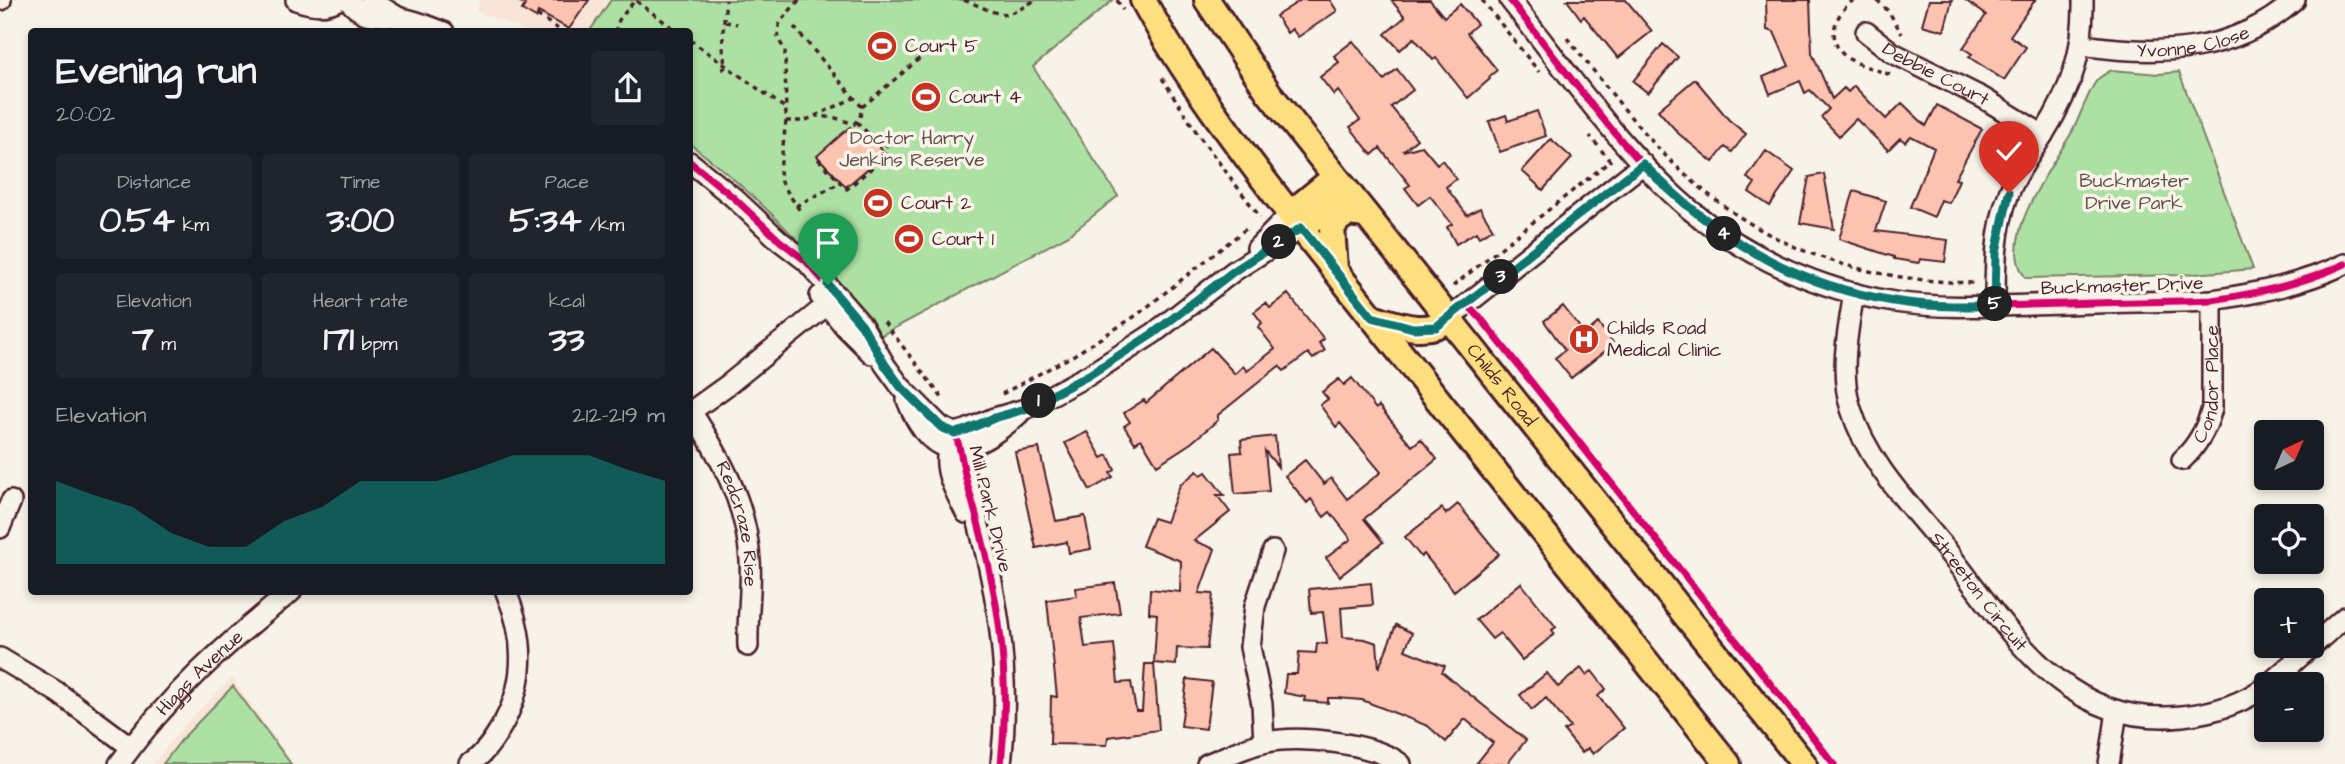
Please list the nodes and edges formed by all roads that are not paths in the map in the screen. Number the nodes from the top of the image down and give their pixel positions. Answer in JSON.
{"nodes":[{"id":1,"x":296,"y":0,"type":"edge"},
{"id":2,"x":338,"y":0,"type":"edge"},
{"id":3,"x":348,"y":0,"type":"edge"},
{"id":4,"x":369,"y":0,"type":"edge"},
{"id":5,"x":1143,"y":0,"type":"edge"},
{"id":6,"x":1207,"y":0,"type":"edge"},
{"id":7,"x":1510,"y":0,"type":"edge"},
{"id":8,"x":2083,"y":0,"type":"edge"},
{"id":9,"x":2295,"y":0,"type":"edge"},
{"id":10,"x":398,"y":18,"type":"junction"},
{"id":11,"x":431,"y":28,"type":"edge"},
{"id":12,"x":1866,"y":33,"type":"dead end"},
{"id":13,"x":2081,"y":45,"type":"junction"},
{"id":14,"x":2043,"y":135,"type":"junction"},
{"id":15,"x":693,"y":164,"type":"edge"},
{"id":16,"x":1643,"y":164,"type":"junction"},
{"id":17,"x":1341,"y":184,"type":"junction"},
{"id":18,"x":1366,"y":215,"type":"junction"},
{"id":19,"x":1295,"y":221,"type":"junction"},
{"id":20,"x":2345,"y":264,"type":"edge"},
{"id":21,"x":1335,"y":270,"type":"junction"},
{"id":22,"x":1854,"y":293,"type":"junction"},
{"id":23,"x":832,"y":300,"type":"junction"},
{"id":24,"x":2212,"y":300,"type":"junction"},
{"id":25,"x":1995,"y":306,"type":"junction"},
{"id":26,"x":1457,"y":311,"type":"junction"},
{"id":27,"x":1372,"y":317,"type":"junction"},
{"id":28,"x":693,"y":409,"type":"edge"},
{"id":29,"x":693,"y":416,"type":"edge"},
{"id":30,"x":954,"y":443,"type":"junction"},
{"id":31,"x":2182,"y":460,"type":"dead end"},
{"id":32,"x":11,"y":501,"type":"dead end"},
{"id":33,"x":0,"y":528,"type":"edge"},
{"id":34,"x":1273,"y":551,"type":"dead end"},
{"id":35,"x":287,"y":595,"type":"edge"},
{"id":36,"x":507,"y":595,"type":"edge"},
{"id":37,"x":2345,"y":618,"type":"edge"},
{"id":38,"x":748,"y":646,"type":"dead end"},
{"id":39,"x":0,"y":658,"type":"edge"},
{"id":40,"x":2283,"y":672,"type":"edge"},
{"id":41,"x":2254,"y":694,"type":"edge"},
{"id":42,"x":2117,"y":711,"type":"junction"},
{"id":43,"x":1264,"y":742,"type":"junction"},
{"id":44,"x":131,"y":747,"type":"junction"},
{"id":45,"x":119,"y":764,"type":"edge"},
{"id":46,"x":470,"y":764,"type":"edge"},
{"id":47,"x":1002,"y":764,"type":"edge"},
{"id":48,"x":1207,"y":764,"type":"edge"},
{"id":49,"x":1401,"y":764,"type":"edge"},
{"id":50,"x":1728,"y":764,"type":"edge"},
{"id":51,"x":1804,"y":764,"type":"edge"},
{"id":52,"x":2109,"y":764,"type":"edge"}],
"edges":[{"from":1,"to":2,"type":"street"},
{"from":3,"to":10,"type":"street"},
{"from":4,"to":10,"type":"street"},
{"from":5,"to":19,"type":"main road"},
{"from":6,"to":17,"type":"main road","name":"Childs Road"},
{"from":7,"to":16,"type":"street","name":"Buckmaster Drive"},
{"from":8,"to":13,"type":"street"},
{"from":9,"to":13,"type":"street","name":"Yvonne Close"},
{"from":10,"to":11,"type":"street"},
{"from":12,"to":14,"type":"street","name":"Debbie Court"},
{"from":13,"to":14,"type":"street"},
{"from":14,"to":25,"type":"street"},
{"from":15,"to":23,"type":"street","name":"Mill Park Drive"},
{"from":16,"to":22,"type":"street","name":"Buckmaster Drive"},
{"from":16,"to":26,"type":"street"},
{"from":17,"to":18,"type":"main road","name":"Childs Road"},
{"from":17,"to":19,"type":"main road"},
{"from":18,"to":21,"type":"main road"},
{"from":18,"to":26,"type":"main road","name":"Childs Road"},
{"from":19,"to":21,"type":"main road"},
{"from":19,"to":30,"type":"street"},
{"from":20,"to":24,"type":"street","name":"Buckmaster Drive"},
{"from":21,"to":27,"type":"main road"},
{"from":22,"to":25,"type":"street","name":"Buckmaster Drive"},
{"from":22,"to":42,"type":"street","name":"Streeton Circuit"},
{"from":23,"to":28,"type":"street"},
{"from":23,"to":30,"type":"street","name":"Mill Park Drive"},
{"from":24,"to":25,"type":"street","name":"Buckmaster Drive"},
{"from":24,"to":31,"type":"street","name":"Condor Place"},
{"from":26,"to":27,"type":"main road"},
{"from":26,"to":51,"type":"main road","name":"Childs Road"},
{"from":27,"to":50,"type":"main road"},
{"from":29,"to":38,"type":"street","name":"Redcraze Rise"},
{"from":30,"to":47,"type":"street","name":"Mill Park Drive"},
{"from":32,"to":33,"type":"street"},
{"from":34,"to":43,"type":"street"},
{"from":35,"to":44,"type":"street","name":"Higgs Avenue"},
{"from":36,"to":46,"type":"street"},
{"from":37,"to":40,"type":"street","name":"Streeton Circuit"},
{"from":39,"to":44,"type":"street"},
{"from":41,"to":42,"type":"street","name":"Streeton Circuit"},
{"from":42,"to":52,"type":"street"},
{"from":43,"to":48,"type":"street"},
{"from":43,"to":49,"type":"street"},
{"from":44,"to":45,"type":"street","name":"Higgs Avenue"}]}
